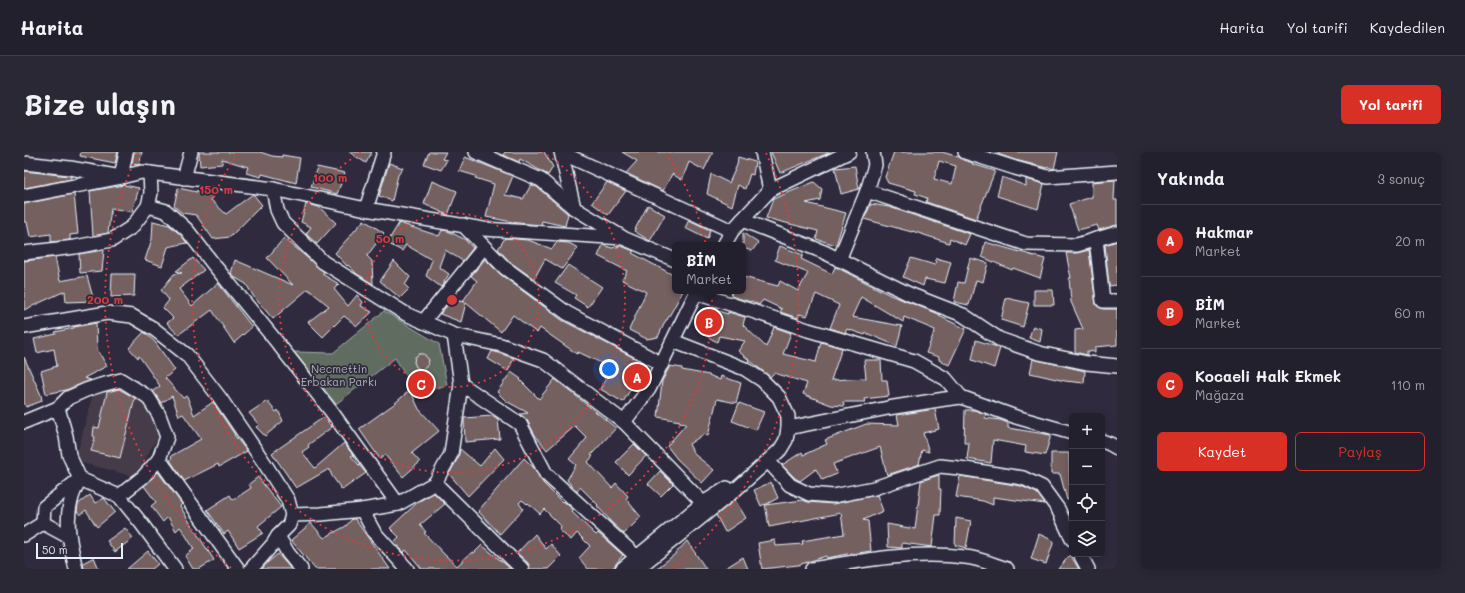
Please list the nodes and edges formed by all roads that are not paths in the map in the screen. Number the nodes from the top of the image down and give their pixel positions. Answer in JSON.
{"nodes":[{"id":1,"x":126,"y":152,"type":"edge"},
{"id":2,"x":190,"y":152,"type":"edge"},
{"id":3,"x":384,"y":152,"type":"edge"},
{"id":4,"x":476,"y":152,"type":"edge"},
{"id":5,"x":762,"y":152,"type":"edge"},
{"id":6,"x":848,"y":152,"type":"edge"},
{"id":7,"x":873,"y":152,"type":"edge"},
{"id":8,"x":965,"y":152,"type":"edge"},
{"id":9,"x":561,"y":153,"type":"edge"},
{"id":10,"x":24,"y":163,"type":"edge"},
{"id":11,"x":1117,"y":172,"type":"edge"},
{"id":12,"x":150,"y":173,"type":"junction"},
{"id":13,"x":122,"y":177,"type":"junction"},
{"id":14,"x":184,"y":178,"type":"junction"},
{"id":15,"x":273,"y":189,"type":"junction"},
{"id":16,"x":770,"y":190,"type":"junction"},
{"id":17,"x":867,"y":191,"type":"junction"},
{"id":18,"x":24,"y":196,"type":"edge"},
{"id":19,"x":148,"y":206,"type":"junction"},
{"id":20,"x":574,"y":208,"type":"junction"},
{"id":21,"x":366,"y":209,"type":"junction"},
{"id":22,"x":742,"y":220,"type":"junction"},
{"id":23,"x":463,"y":225,"type":"junction"},
{"id":24,"x":732,"y":231,"type":"junction"},
{"id":25,"x":1117,"y":233,"type":"edge"},
{"id":26,"x":623,"y":238,"type":"junction"},
{"id":27,"x":1096,"y":240,"type":"junction"},
{"id":28,"x":726,"y":242,"type":"edge"},
{"id":29,"x":484,"y":247,"type":"junction"},
{"id":30,"x":24,"y":252,"type":"edge"},
{"id":31,"x":672,"y":259,"type":"edge"},
{"id":32,"x":839,"y":260,"type":"junction"},
{"id":33,"x":696,"y":294,"type":"edge"},
{"id":34,"x":703,"y":294,"type":"edge"},
{"id":35,"x":1117,"y":301,"type":"edge"},
{"id":36,"x":423,"y":322,"type":"junction"},
{"id":37,"x":24,"y":327,"type":"edge"},
{"id":38,"x":454,"y":335,"type":"junction"},
{"id":39,"x":673,"y":341,"type":"junction"},
{"id":40,"x":662,"y":364,"type":"junction"},
{"id":41,"x":1117,"y":366,"type":"edge"},
{"id":42,"x":461,"y":384,"type":"junction"},
{"id":43,"x":961,"y":397,"type":"junction"},
{"id":44,"x":58,"y":408,"type":"junction"},
{"id":45,"x":24,"y":422,"type":"edge"},
{"id":46,"x":624,"y":422,"type":"junction"},
{"id":47,"x":788,"y":428,"type":"junction"},
{"id":48,"x":1069,"y":432,"type":"edge"},
{"id":49,"x":1105,"y":442,"type":"edge"},
{"id":50,"x":1117,"y":448,"type":"edge"},
{"id":51,"x":159,"y":459,"type":"junction"},
{"id":52,"x":768,"y":461,"type":"junction"},
{"id":53,"x":757,"y":472,"type":"junction"},
{"id":54,"x":80,"y":479,"type":"junction"},
{"id":55,"x":435,"y":482,"type":"junction"},
{"id":56,"x":119,"y":496,"type":"junction"},
{"id":57,"x":703,"y":503,"type":"junction"},
{"id":58,"x":398,"y":504,"type":"junction"},
{"id":59,"x":362,"y":510,"type":"junction"},
{"id":60,"x":292,"y":516,"type":"junction"},
{"id":61,"x":43,"y":523,"type":"junction"},
{"id":62,"x":1069,"y":533,"type":"edge"},
{"id":63,"x":24,"y":534,"type":"edge"},
{"id":64,"x":278,"y":536,"type":"junction"},
{"id":65,"x":69,"y":537,"type":"junction"},
{"id":66,"x":1082,"y":557,"type":"edge"},
{"id":67,"x":637,"y":563,"type":"edge"},
{"id":68,"x":76,"y":569,"type":"edge"},
{"id":69,"x":174,"y":569,"type":"edge"},
{"id":70,"x":238,"y":569,"type":"edge"},
{"id":71,"x":251,"y":569,"type":"edge"},
{"id":72,"x":301,"y":569,"type":"edge"},
{"id":73,"x":407,"y":569,"type":"edge"},
{"id":74,"x":522,"y":569,"type":"edge"},
{"id":75,"x":622,"y":569,"type":"edge"},
{"id":76,"x":812,"y":569,"type":"edge"},
{"id":77,"x":1007,"y":569,"type":"edge"},
{"id":78,"x":1088,"y":569,"type":"edge"}],
"edges":[{"from":1,"to":13,"type":"street"},
{"from":2,"to":14,"type":"street"},
{"from":3,"to":21,"type":"street"},
{"from":4,"to":20,"type":"street"},
{"from":5,"to":16,"type":"street"},
{"from":6,"to":16,"type":"street"},
{"from":7,"to":17,"type":"street"},
{"from":8,"to":11,"type":"street"},
{"from":9,"to":20,"type":"street"},
{"from":9,"to":24,"type":"street"},
{"from":10,"to":13,"type":"street"},
{"from":12,"to":13,"type":"street"},
{"from":12,"to":14,"type":"street"},
{"from":12,"to":19,"type":"street"},
{"from":13,"to":18,"type":"street"},
{"from":14,"to":15,"type":"street"},
{"from":15,"to":21,"type":"street"},
{"from":15,"to":36,"type":"street"},
{"from":16,"to":22,"type":"street"},
{"from":17,"to":27,"type":"street"},
{"from":17,"to":32,"type":"street"},
{"from":19,"to":30,"type":"street"},
{"from":19,"to":58,"type":"street"},
{"from":20,"to":26,"type":"street"},
{"from":21,"to":23,"type":"street"},
{"from":22,"to":24,"type":"street"},
{"from":22,"to":32,"type":"street"},
{"from":23,"to":26,"type":"street"},
{"from":23,"to":29,"type":"street"},
{"from":24,"to":28,"type":"street"},
{"from":25,"to":27,"type":"street"},
{"from":26,"to":31,"type":"street"},
{"from":27,"to":35,"type":"street"},
{"from":29,"to":36,"type":"street"},
{"from":29,"to":40,"type":"street"},
{"from":32,"to":41,"type":"street"},
{"from":33,"to":39,"type":"street"},
{"from":34,"to":43,"type":"street"},
{"from":36,"to":38,"type":"street"},
{"from":37,"to":60,"type":"street"},
{"from":38,"to":42,"type":"street"},
{"from":38,"to":46,"type":"street"},
{"from":39,"to":40,"type":"street"},
{"from":39,"to":47,"type":"street"},
{"from":40,"to":46,"type":"street"},
{"from":42,"to":55,"type":"street"},
{"from":42,"to":67,"type":"street"},
{"from":43,"to":47,"type":"street"},
{"from":43,"to":48,"type":"street"},
{"from":44,"to":45,"type":"street"},
{"from":44,"to":51,"type":"street"},
{"from":44,"to":54,"type":"street"},
{"from":46,"to":57,"type":"street"},
{"from":47,"to":52,"type":"street"},
{"from":49,"to":50,"type":"street"},
{"from":51,"to":56,"type":"street"},
{"from":51,"to":70,"type":"street"},
{"from":52,"to":53,"type":"street"},
{"from":52,"to":62,"type":"street"},
{"from":53,"to":57,"type":"street"},
{"from":53,"to":67,"type":"street"},
{"from":54,"to":56,"type":"street"},
{"from":54,"to":61,"type":"street"},
{"from":54,"to":65,"type":"street"},
{"from":55,"to":58,"type":"street"},
{"from":55,"to":74,"type":"street"},
{"from":56,"to":69,"type":"street"},
{"from":57,"to":67,"type":"street"},
{"from":58,"to":59,"type":"street"},
{"from":59,"to":60,"type":"street"},
{"from":59,"to":73,"type":"street"},
{"from":60,"to":64,"type":"street"},
{"from":61,"to":63,"type":"street"},
{"from":61,"to":65,"type":"street"},
{"from":64,"to":71,"type":"street"},
{"from":64,"to":72,"type":"street"},
{"from":65,"to":68,"type":"street"},
{"from":66,"to":78,"type":"street"},
{"from":67,"to":75,"type":"street"},
{"from":76,"to":77,"type":"street"}]}
